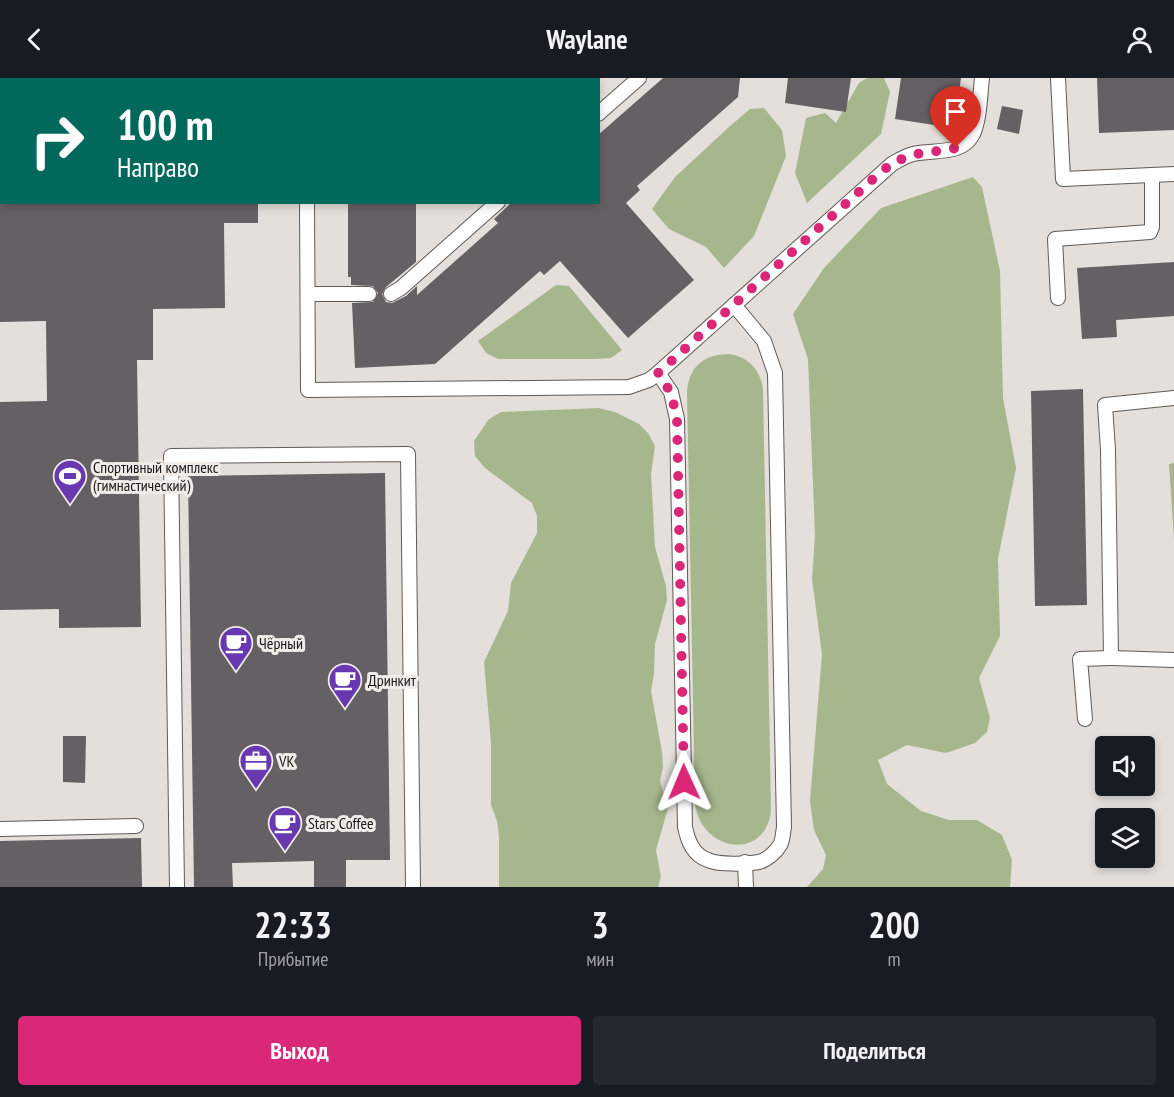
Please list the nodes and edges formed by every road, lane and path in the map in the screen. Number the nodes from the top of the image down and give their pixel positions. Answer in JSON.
{"nodes":[{"id":1,"x":639,"y":78,"type":"edge"},
{"id":2,"x":982,"y":78,"type":"edge"},
{"id":3,"x":1058,"y":78,"type":"edge"},
{"id":4,"x":600,"y":112,"type":"edge"},
{"id":5,"x":1174,"y":174,"type":"edge"},
{"id":6,"x":1152,"y":175,"type":"junction"},
{"id":7,"x":307,"y":204,"type":"edge"},
{"id":8,"x":496,"y":204,"type":"edge"},
{"id":9,"x":308,"y":294,"type":"junction"},
{"id":10,"x":369,"y":294,"type":"dead end"},
{"id":11,"x":391,"y":294,"type":"dead end"},
{"id":12,"x":1058,"y":298,"type":"dead end"},
{"id":13,"x":734,"y":305,"type":"junction"},
{"id":14,"x":658,"y":373,"type":"junction"},
{"id":15,"x":1174,"y":398,"type":"edge"},
{"id":16,"x":1111,"y":658,"type":"junction"},
{"id":17,"x":1174,"y":660,"type":"edge"},
{"id":18,"x":1085,"y":719,"type":"dead end"},
{"id":19,"x":136,"y":826,"type":"dead end"},
{"id":20,"x":0,"y":829,"type":"edge"},
{"id":21,"x":745,"y":862,"type":"junction"},
{"id":22,"x":177,"y":887,"type":"edge"},
{"id":23,"x":413,"y":887,"type":"edge"},
{"id":24,"x":746,"y":887,"type":"edge"}],
"edges":[{"from":1,"to":4,"type":"lane"},
{"from":2,"to":13,"type":"lane"},
{"from":3,"to":6,"type":"lane"},
{"from":5,"to":6,"type":"lane"},
{"from":6,"to":12,"type":"lane"},
{"from":7,"to":9,"type":"lane"},
{"from":8,"to":11,"type":"lane"},
{"from":9,"to":10,"type":"lane"},
{"from":9,"to":14,"type":"lane"},
{"from":13,"to":14,"type":"lane"},
{"from":13,"to":21,"type":"lane"},
{"from":14,"to":21,"type":"lane"},
{"from":15,"to":16,"type":"lane"},
{"from":16,"to":17,"type":"lane"},
{"from":16,"to":18,"type":"lane"},
{"from":19,"to":20,"type":"lane"},
{"from":21,"to":24,"type":"lane"},
{"from":22,"to":23,"type":"lane"}]}
